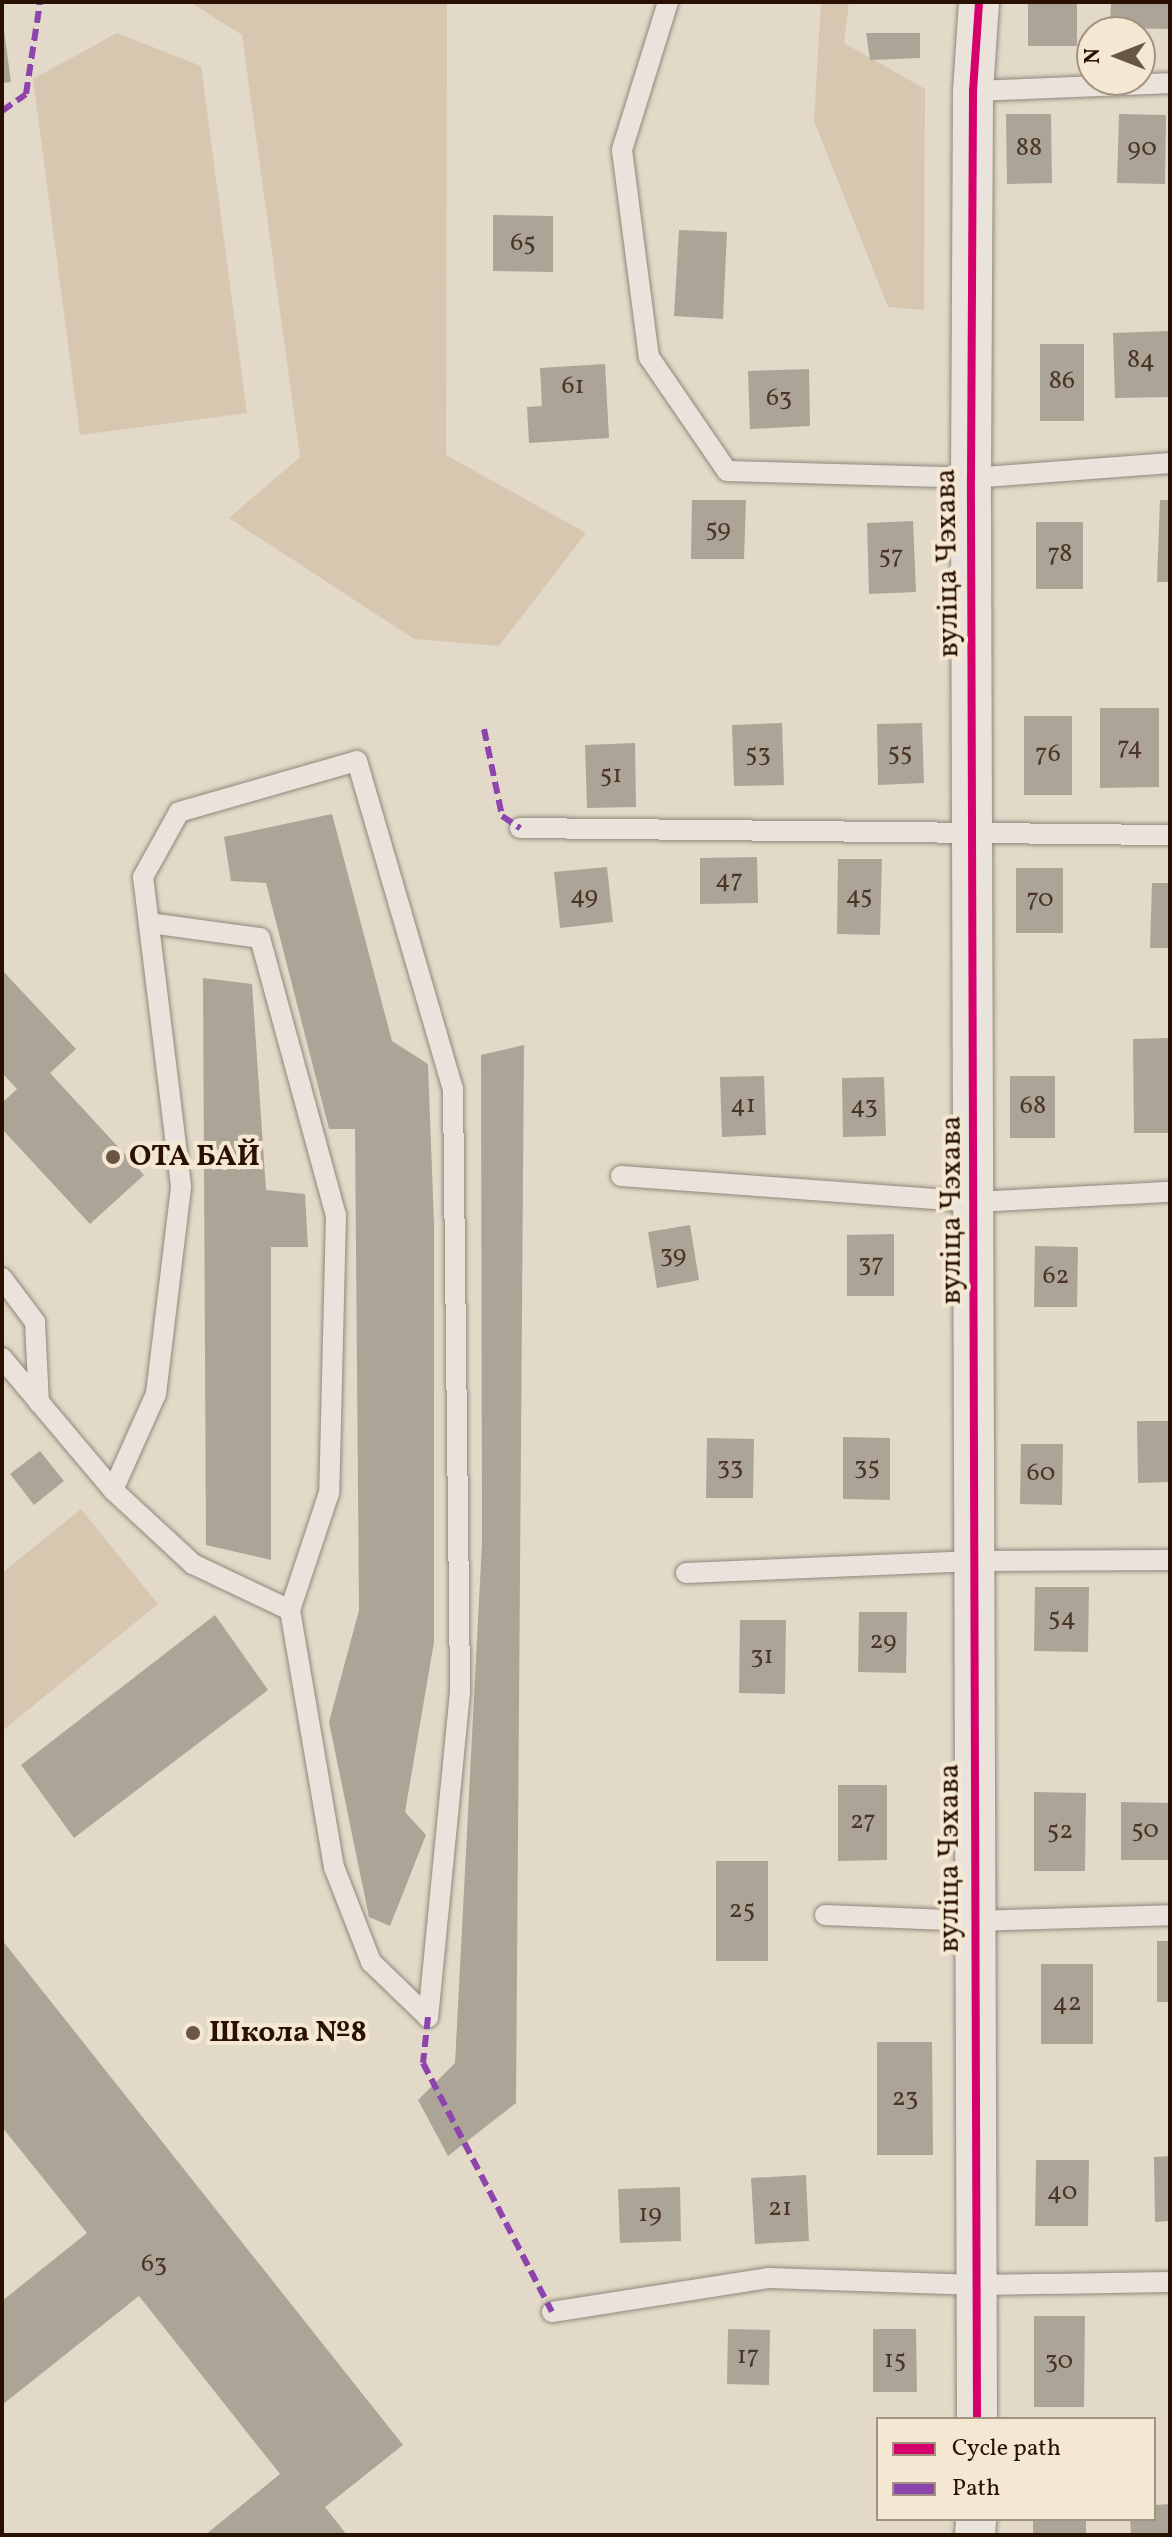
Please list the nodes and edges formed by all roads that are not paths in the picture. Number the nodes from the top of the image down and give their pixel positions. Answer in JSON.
{"nodes":[{"id":1,"x":668,"y":2,"type":"edge"},
{"id":2,"x":979,"y":2,"type":"edge"},
{"id":3,"x":1170,"y":83,"type":"edge"},
{"id":4,"x":973,"y":91,"type":"junction"},
{"id":5,"x":1170,"y":463,"type":"edge"},
{"id":6,"x":971,"y":478,"type":"junction"},
{"id":7,"x":520,"y":828,"type":"dead end"},
{"id":8,"x":975,"y":832,"type":"junction"},
{"id":9,"x":1170,"y":835,"type":"edge"},
{"id":10,"x":149,"y":923,"type":"junction"},
{"id":11,"x":621,"y":1176,"type":"dead end"},
{"id":12,"x":1170,"y":1192,"type":"edge"},
{"id":13,"x":976,"y":1202,"type":"junction"},
{"id":14,"x":2,"y":1278,"type":"edge"},
{"id":15,"x":2,"y":1358,"type":"edge"},
{"id":16,"x":39,"y":1403,"type":"junction"},
{"id":17,"x":113,"y":1490,"type":"junction"},
{"id":18,"x":1170,"y":1560,"type":"edge"},
{"id":19,"x":975,"y":1561,"type":"junction"},
{"id":20,"x":686,"y":1573,"type":"dead end"},
{"id":21,"x":290,"y":1610,"type":"junction"},
{"id":22,"x":825,"y":1915,"type":"dead end"},
{"id":23,"x":1170,"y":1915,"type":"edge"},
{"id":24,"x":973,"y":1921,"type":"junction"},
{"id":25,"x":1170,"y":2282,"type":"edge"},
{"id":26,"x":979,"y":2285,"type":"junction"},
{"id":27,"x":552,"y":2312,"type":"dead end"},
{"id":28,"x":977,"y":2417,"type":"edge"}],
"edges":[{"from":1,"to":6,"type":"lane"},
{"from":2,"to":4,"type":"street","name":"вуліца Чэхава"},
{"from":3,"to":4,"type":"lane"},
{"from":4,"to":6,"type":"street","name":"вуліца Чэхава"},
{"from":5,"to":6,"type":"lane"},
{"from":6,"to":8,"type":"street","name":"вуліца Чэхава"},
{"from":7,"to":8,"type":"lane"},
{"from":8,"to":9,"type":"lane"},
{"from":8,"to":13,"type":"street","name":"вуліца Чэхава"},
{"from":10,"to":17,"type":"lane"},
{"from":10,"to":21,"type":"lane"},
{"from":10,"to":21,"type":"lane"},
{"from":11,"to":13,"type":"lane"},
{"from":12,"to":13,"type":"lane"},
{"from":13,"to":19,"type":"street","name":"вуліца Чэхава"},
{"from":14,"to":16,"type":"lane"},
{"from":15,"to":16,"type":"lane"},
{"from":16,"to":17,"type":"lane"},
{"from":17,"to":21,"type":"lane"},
{"from":18,"to":19,"type":"lane"},
{"from":19,"to":20,"type":"lane"},
{"from":19,"to":24,"type":"street","name":"вуліца Чэхава"},
{"from":22,"to":24,"type":"lane"},
{"from":23,"to":24,"type":"lane"},
{"from":24,"to":26,"type":"street","name":"вуліца Чэхава"},
{"from":25,"to":26,"type":"lane"},
{"from":26,"to":27,"type":"lane"},
{"from":26,"to":28,"type":"street","name":"вуліца Чэхава"}]}
